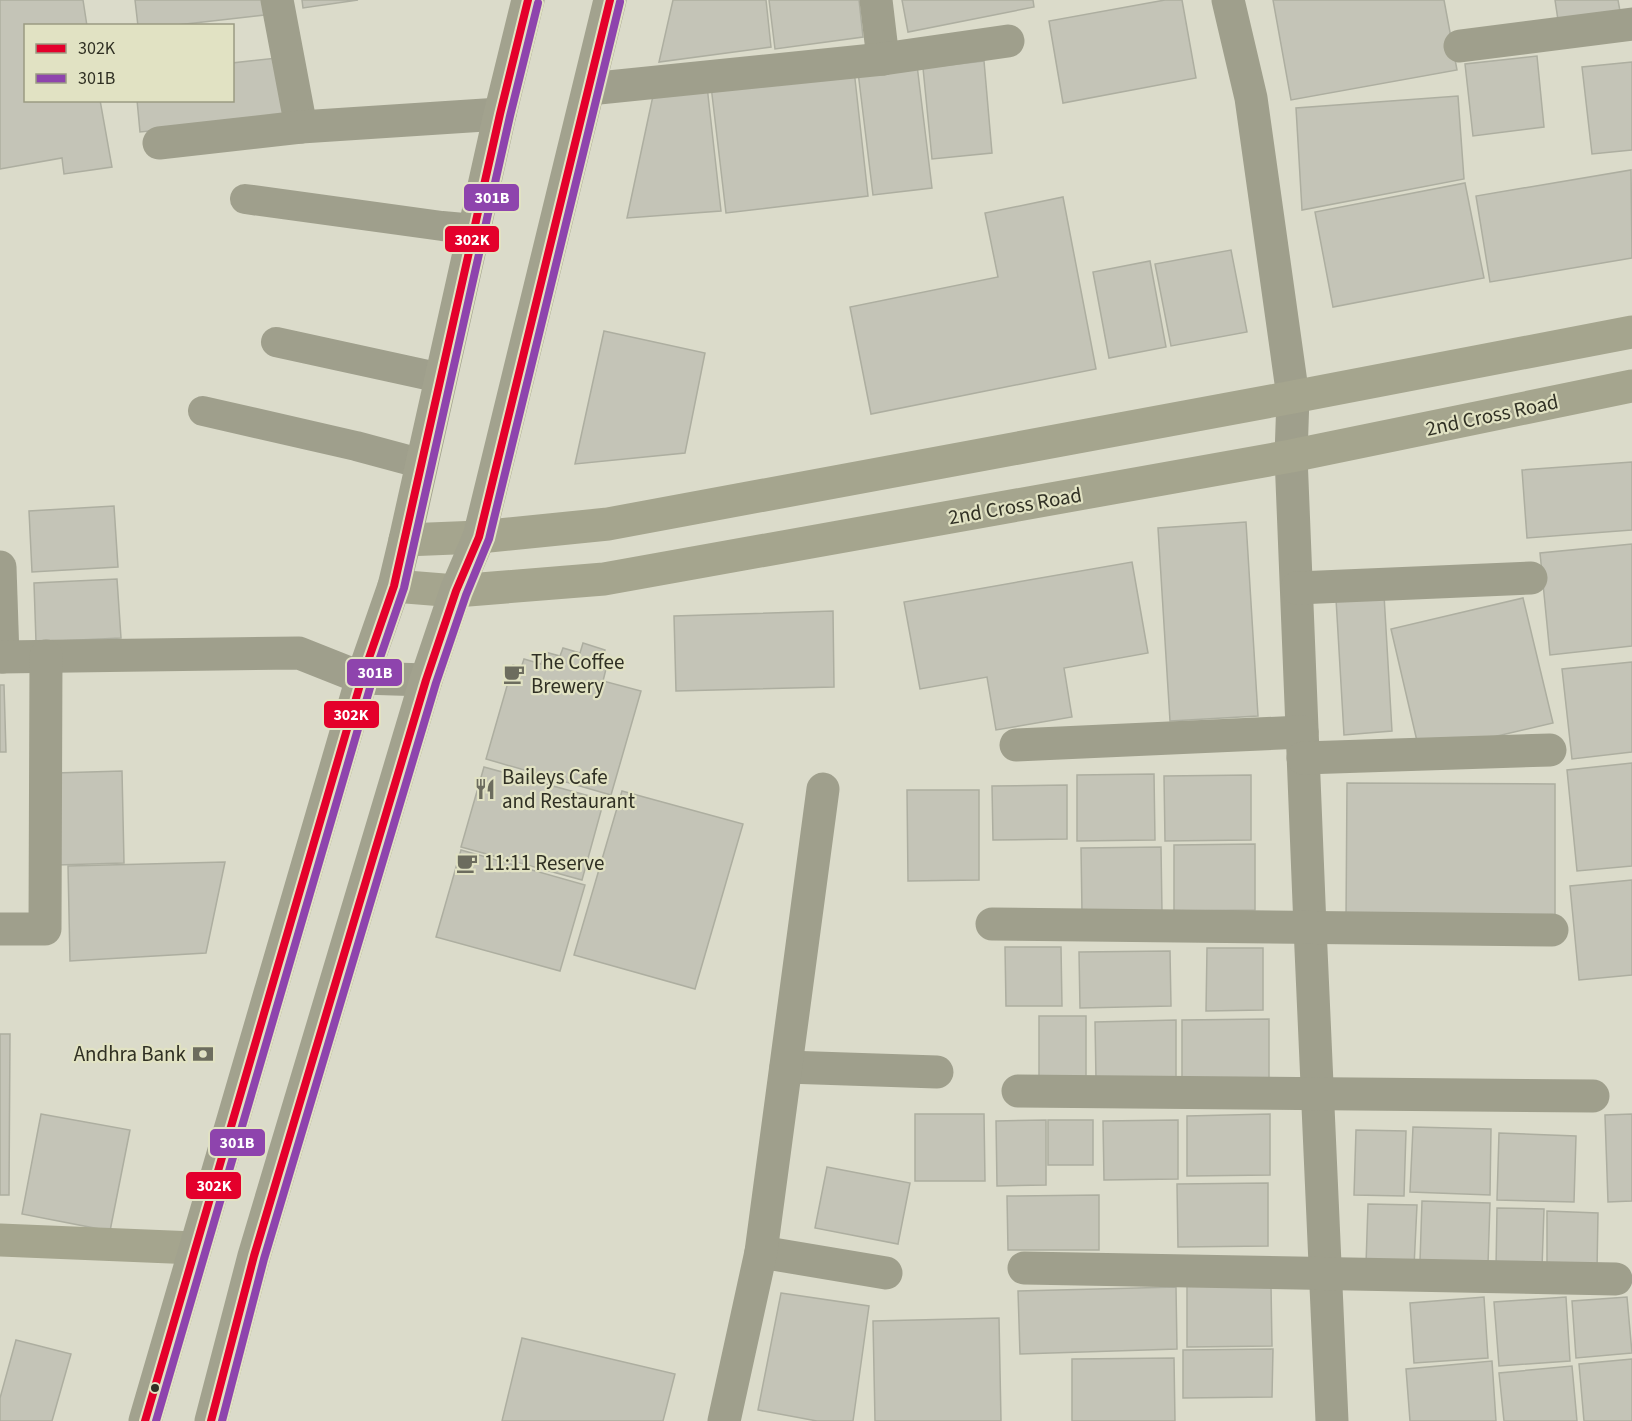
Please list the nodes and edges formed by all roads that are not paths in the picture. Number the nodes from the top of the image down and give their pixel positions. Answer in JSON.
{"nodes":[{"id":1,"x":277,"y":0,"type":"edge"},
{"id":2,"x":528,"y":0,"type":"edge"},
{"id":3,"x":610,"y":0,"type":"edge"},
{"id":4,"x":876,"y":0,"type":"edge"},
{"id":5,"x":1228,"y":0,"type":"edge"},
{"id":6,"x":1632,"y":24,"type":"edge"},
{"id":7,"x":1008,"y":41,"type":"dead end"},
{"id":8,"x":1460,"y":46,"type":"dead end"},
{"id":9,"x":883,"y":59,"type":"junction"},
{"id":10,"x":589,"y":89,"type":"junction"},
{"id":11,"x":500,"y":114,"type":"junction"},
{"id":12,"x":301,"y":127,"type":"junction"},
{"id":13,"x":159,"y":143,"type":"dead end"},
{"id":14,"x":245,"y":199,"type":"dead end"},
{"id":15,"x":475,"y":229,"type":"junction"},
{"id":16,"x":1632,"y":332,"type":"edge"},
{"id":17,"x":276,"y":342,"type":"dead end"},
{"id":18,"x":441,"y":378,"type":"junction"},
{"id":19,"x":1632,"y":386,"type":"edge"},
{"id":20,"x":1293,"y":398,"type":"junction"},
{"id":21,"x":203,"y":411,"type":"dead end"},
{"id":22,"x":1291,"y":456,"type":"junction"},
{"id":23,"x":423,"y":464,"type":"junction"},
{"id":24,"x":479,"y":537,"type":"junction"},
{"id":25,"x":405,"y":540,"type":"junction"},
{"id":26,"x":0,"y":567,"type":"edge"},
{"id":27,"x":1531,"y":578,"type":"dead end"},
{"id":28,"x":394,"y":586,"type":"junction"},
{"id":29,"x":1297,"y":588,"type":"junction"},
{"id":30,"x":456,"y":591,"type":"junction"},
{"id":31,"x":46,"y":656,"type":"junction"},
{"id":32,"x":1,"y":657,"type":"edge"},
{"id":33,"x":362,"y":678,"type":"junction"},
{"id":34,"x":426,"y":680,"type":"junction"},
{"id":35,"x":1016,"y":745,"type":"dead end"},
{"id":36,"x":1303,"y":745,"type":"junction"},
{"id":37,"x":1550,"y":750,"type":"dead end"},
{"id":38,"x":823,"y":789,"type":"dead end"},
{"id":39,"x":992,"y":924,"type":"dead end"},
{"id":40,"x":1310,"y":927,"type":"junction"},
{"id":41,"x":0,"y":929,"type":"edge"},
{"id":42,"x":1552,"y":930,"type":"dead end"},
{"id":43,"x":786,"y":1067,"type":"junction"},
{"id":44,"x":937,"y":1072,"type":"dead end"},
{"id":45,"x":1018,"y":1091,"type":"dead end"},
{"id":46,"x":1318,"y":1093,"type":"junction"},
{"id":47,"x":1593,"y":1096,"type":"dead end"},
{"id":48,"x":0,"y":1240,"type":"edge"},
{"id":49,"x":195,"y":1248,"type":"junction"},
{"id":50,"x":761,"y":1252,"type":"junction"},
{"id":51,"x":1024,"y":1268,"type":"dead end"},
{"id":52,"x":886,"y":1273,"type":"dead end"},
{"id":53,"x":1325,"y":1274,"type":"junction"},
{"id":54,"x":1616,"y":1279,"type":"dead end"},
{"id":55,"x":145,"y":1421,"type":"edge"},
{"id":56,"x":211,"y":1421,"type":"edge"},
{"id":57,"x":724,"y":1421,"type":"edge"},
{"id":58,"x":1332,"y":1421,"type":"edge"}],
"edges":[{"from":1,"to":12,"type":"street"},
{"from":2,"to":11,"type":"main road"},
{"from":3,"to":10,"type":"main road"},
{"from":4,"to":9,"type":"street"},
{"from":5,"to":20,"type":"street"},
{"from":6,"to":8,"type":"street"},
{"from":7,"to":9,"type":"street"},
{"from":9,"to":10,"type":"street"},
{"from":10,"to":24,"type":"main road"},
{"from":11,"to":12,"type":"street"},
{"from":11,"to":15,"type":"main road"},
{"from":12,"to":13,"type":"street"},
{"from":14,"to":15,"type":"lane"},
{"from":15,"to":18,"type":"main road"},
{"from":16,"to":20,"type":"street"},
{"from":17,"to":18,"type":"lane"},
{"from":18,"to":23,"type":"main road"},
{"from":19,"to":22,"type":"street","name":"2nd Cross Road"},
{"from":20,"to":22,"type":"street"},
{"from":20,"to":24,"type":"street"},
{"from":21,"to":23,"type":"lane"},
{"from":22,"to":29,"type":"street"},
{"from":22,"to":30,"type":"street","name":"2nd Cross Road"},
{"from":23,"to":25,"type":"main road"},
{"from":24,"to":25,"type":"street"},
{"from":24,"to":30,"type":"main road"},
{"from":25,"to":28,"type":"main road"},
{"from":26,"to":32,"type":"street"},
{"from":27,"to":29,"type":"street"},
{"from":28,"to":30,"type":"street","name":"2nd Cross Road"},
{"from":28,"to":33,"type":"main road"},
{"from":29,"to":36,"type":"street"},
{"from":30,"to":34,"type":"main road"},
{"from":31,"to":32,"type":"street"},
{"from":31,"to":33,"type":"street"},
{"from":31,"to":41,"type":"street"},
{"from":33,"to":34,"type":"street"},
{"from":33,"to":49,"type":"main road"},
{"from":34,"to":56,"type":"main road"},
{"from":35,"to":36,"type":"street"},
{"from":36,"to":37,"type":"street"},
{"from":36,"to":40,"type":"street"},
{"from":38,"to":43,"type":"street"},
{"from":39,"to":40,"type":"street"},
{"from":40,"to":42,"type":"street"},
{"from":40,"to":46,"type":"street"},
{"from":43,"to":44,"type":"street"},
{"from":43,"to":50,"type":"street"},
{"from":45,"to":46,"type":"street"},
{"from":46,"to":47,"type":"street"},
{"from":46,"to":53,"type":"street"},
{"from":48,"to":49,"type":"street"},
{"from":49,"to":55,"type":"main road"},
{"from":50,"to":52,"type":"street"},
{"from":50,"to":57,"type":"street"},
{"from":51,"to":53,"type":"street"},
{"from":53,"to":54,"type":"street"},
{"from":53,"to":58,"type":"street"}]}
